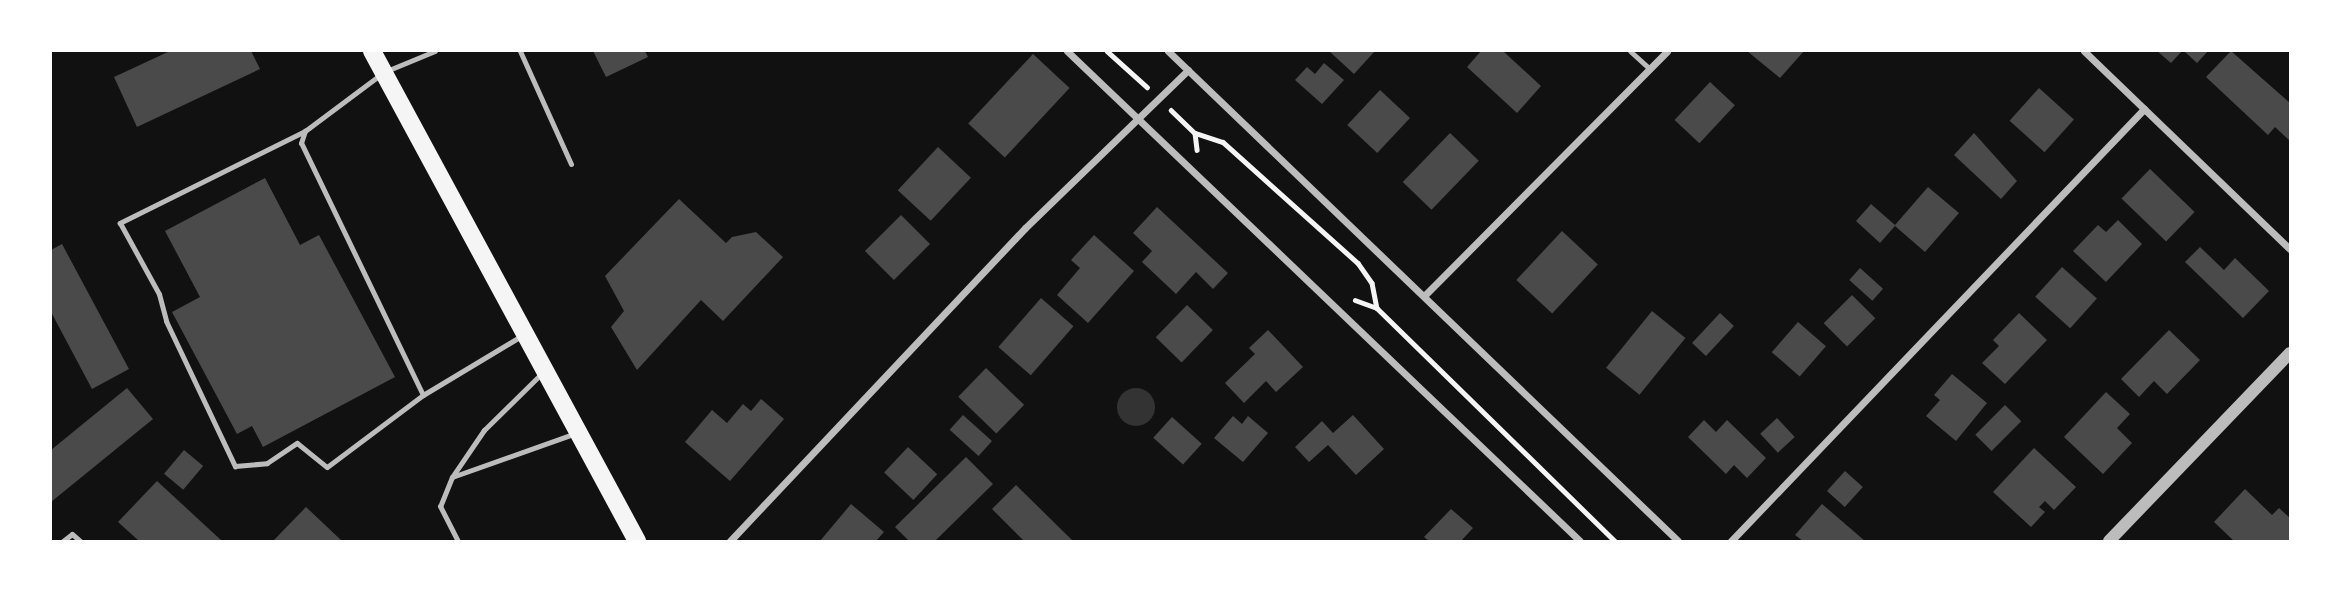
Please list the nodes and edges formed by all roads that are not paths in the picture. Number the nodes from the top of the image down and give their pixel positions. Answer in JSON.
{"nodes":[{"id":1,"x":372,"y":51,"type":"edge"},
{"id":2,"x":435,"y":51,"type":"edge"},
{"id":3,"x":520,"y":51,"type":"edge"},
{"id":4,"x":1067,"y":51,"type":"edge"},
{"id":5,"x":1168,"y":51,"type":"edge"},
{"id":6,"x":1630,"y":51,"type":"edge"},
{"id":7,"x":1667,"y":51,"type":"edge"},
{"id":8,"x":2084,"y":51,"type":"edge"},
{"id":9,"x":1650,"y":69,"type":"junction"},
{"id":10,"x":1188,"y":70,"type":"junction"},
{"id":11,"x":384,"y":72,"type":"junction"},
{"id":12,"x":2144,"y":109,"type":"junction"},
{"id":13,"x":1138,"y":118,"type":"junction"},
{"id":14,"x":305,"y":131,"type":"junction"},
{"id":15,"x":571,"y":164,"type":"dead end"},
{"id":16,"x":2290,"y":250,"type":"edge"},
{"id":17,"x":1424,"y":296,"type":"junction"},
{"id":18,"x":525,"y":334,"type":"junction"},
{"id":19,"x":2290,"y":353,"type":"edge"},
{"id":20,"x":545,"y":370,"type":"junction"},
{"id":21,"x":423,"y":395,"type":"junction"},
{"id":22,"x":579,"y":432,"type":"junction"},
{"id":23,"x":452,"y":477,"type":"junction"},
{"id":24,"x":63,"y":541,"type":"edge"},
{"id":25,"x":80,"y":541,"type":"edge"},
{"id":26,"x":458,"y":541,"type":"edge"},
{"id":27,"x":638,"y":541,"type":"edge"},
{"id":28,"x":730,"y":541,"type":"edge"},
{"id":29,"x":1580,"y":541,"type":"edge"},
{"id":30,"x":1678,"y":541,"type":"edge"},
{"id":31,"x":1731,"y":541,"type":"edge"},
{"id":32,"x":2109,"y":541,"type":"edge"}],
"edges":[{"from":1,"to":11,"type":"main road"},
{"from":2,"to":11,"type":"lane"},
{"from":3,"to":15,"type":"lane"},
{"from":4,"to":13,"type":"street"},
{"from":5,"to":10,"type":"street"},
{"from":6,"to":9,"type":"lane"},
{"from":7,"to":9,"type":"street"},
{"from":8,"to":12,"type":"street"},
{"from":9,"to":17,"type":"street"},
{"from":10,"to":13,"type":"street"},
{"from":10,"to":17,"type":"street"},
{"from":11,"to":14,"type":"lane"},
{"from":11,"to":18,"type":"main road"},
{"from":12,"to":16,"type":"street"},
{"from":12,"to":31,"type":"street"},
{"from":13,"to":28,"type":"street"},
{"from":13,"to":29,"type":"street"},
{"from":14,"to":21,"type":"lane"},
{"from":14,"to":21,"type":"lane"},
{"from":17,"to":30,"type":"street"},
{"from":18,"to":20,"type":"main road"},
{"from":18,"to":21,"type":"lane"},
{"from":19,"to":32,"type":"street"},
{"from":20,"to":22,"type":"main road"},
{"from":20,"to":23,"type":"lane"},
{"from":22,"to":23,"type":"lane"},
{"from":22,"to":27,"type":"main road"},
{"from":23,"to":26,"type":"lane"},
{"from":24,"to":25,"type":"lane"}]}
